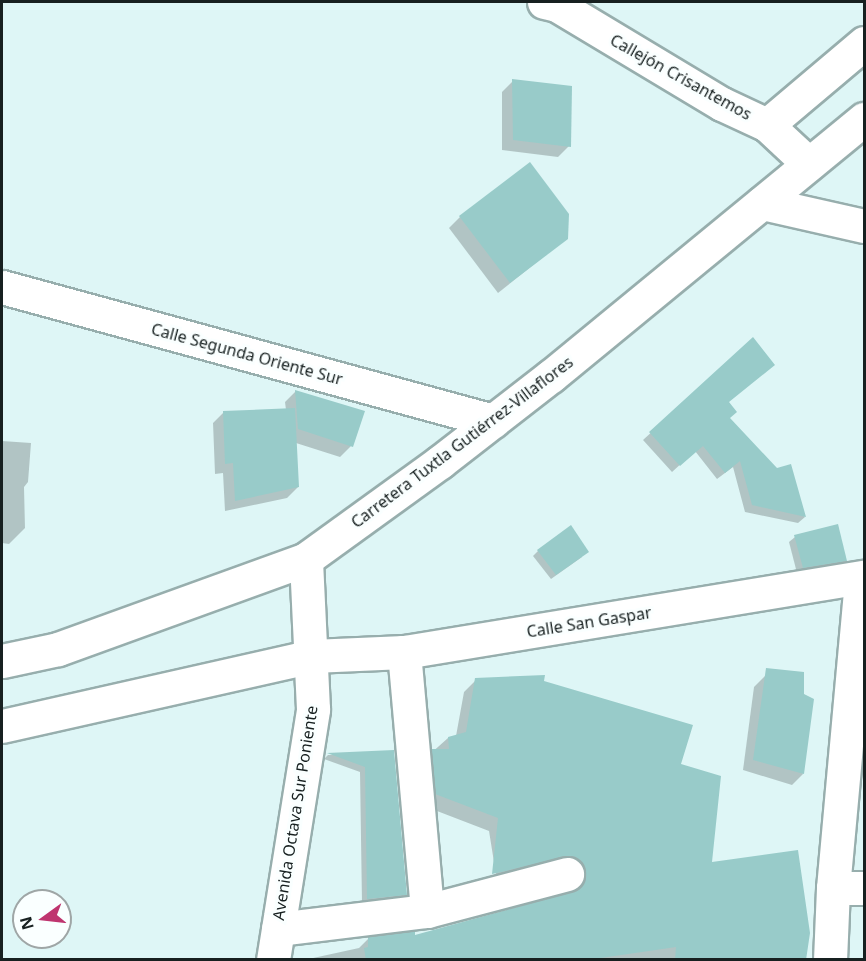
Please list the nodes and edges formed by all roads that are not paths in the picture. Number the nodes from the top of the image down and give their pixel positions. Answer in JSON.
{"nodes":[{"id":1,"x":544,"y":2,"type":"edge"},
{"id":2,"x":864,"y":43,"type":"edge"},
{"id":3,"x":864,"y":119,"type":"edge"},
{"id":4,"x":767,"y":125,"type":"junction"},
{"id":5,"x":809,"y":164,"type":"junction"},
{"id":6,"x":762,"y":203,"type":"junction"},
{"id":7,"x":864,"y":226,"type":"edge"},
{"id":8,"x":2,"y":287,"type":"edge"},
{"id":9,"x":493,"y":421,"type":"junction"},
{"id":10,"x":306,"y":559,"type":"junction"},
{"id":11,"x":863,"y":578,"type":"edge"},
{"id":12,"x":404,"y":652,"type":"junction"},
{"id":13,"x":312,"y":656,"type":"junction"},
{"id":14,"x":2,"y":661,"type":"edge"},
{"id":15,"x":2,"y":726,"type":"edge"},
{"id":16,"x":567,"y":874,"type":"dead end"},
{"id":17,"x":849,"y":888,"type":"edge"},
{"id":18,"x":426,"y":911,"type":"junction"},
{"id":19,"x":275,"y":944,"type":"edge"},
{"id":20,"x":830,"y":960,"type":"edge"}],
"edges":[{"from":1,"to":4,"type":"street","name":"Callejón Crisantemos"},
{"from":2,"to":4,"type":"street"},
{"from":3,"to":5,"type":"street","name":"Carretera Tuxtla Gutiérrez-Villaflores"},
{"from":4,"to":5,"type":"street","name":"Callejón Crisantemos"},
{"from":5,"to":6,"type":"street","name":"Carretera Tuxtla Gutiérrez-Villaflores"},
{"from":6,"to":7,"type":"street"},
{"from":6,"to":9,"type":"street","name":"Carretera Tuxtla Gutiérrez-Villaflores"},
{"from":8,"to":9,"type":"street","name":"Calle Segunda Oriente Sur"},
{"from":9,"to":10,"type":"street","name":"Carretera Tuxtla Gutiérrez-Villaflores"},
{"from":10,"to":13,"type":"street","name":"Avenida Octava Sur Poniente"},
{"from":10,"to":14,"type":"street","name":"Carretera Tuxtla Gutiérrez-Villaflores"},
{"from":11,"to":12,"type":"street","name":"Calle San Gaspar"},
{"from":11,"to":17,"type":"street"},
{"from":12,"to":13,"type":"street","name":"Calle San Gaspar"},
{"from":12,"to":18,"type":"street"},
{"from":13,"to":15,"type":"street","name":"Calle San Gaspar"},
{"from":13,"to":19,"type":"street","name":"Avenida Octava Sur Poniente"},
{"from":16,"to":18,"type":"street"},
{"from":17,"to":20,"type":"street"},
{"from":18,"to":19,"type":"street"}]}
